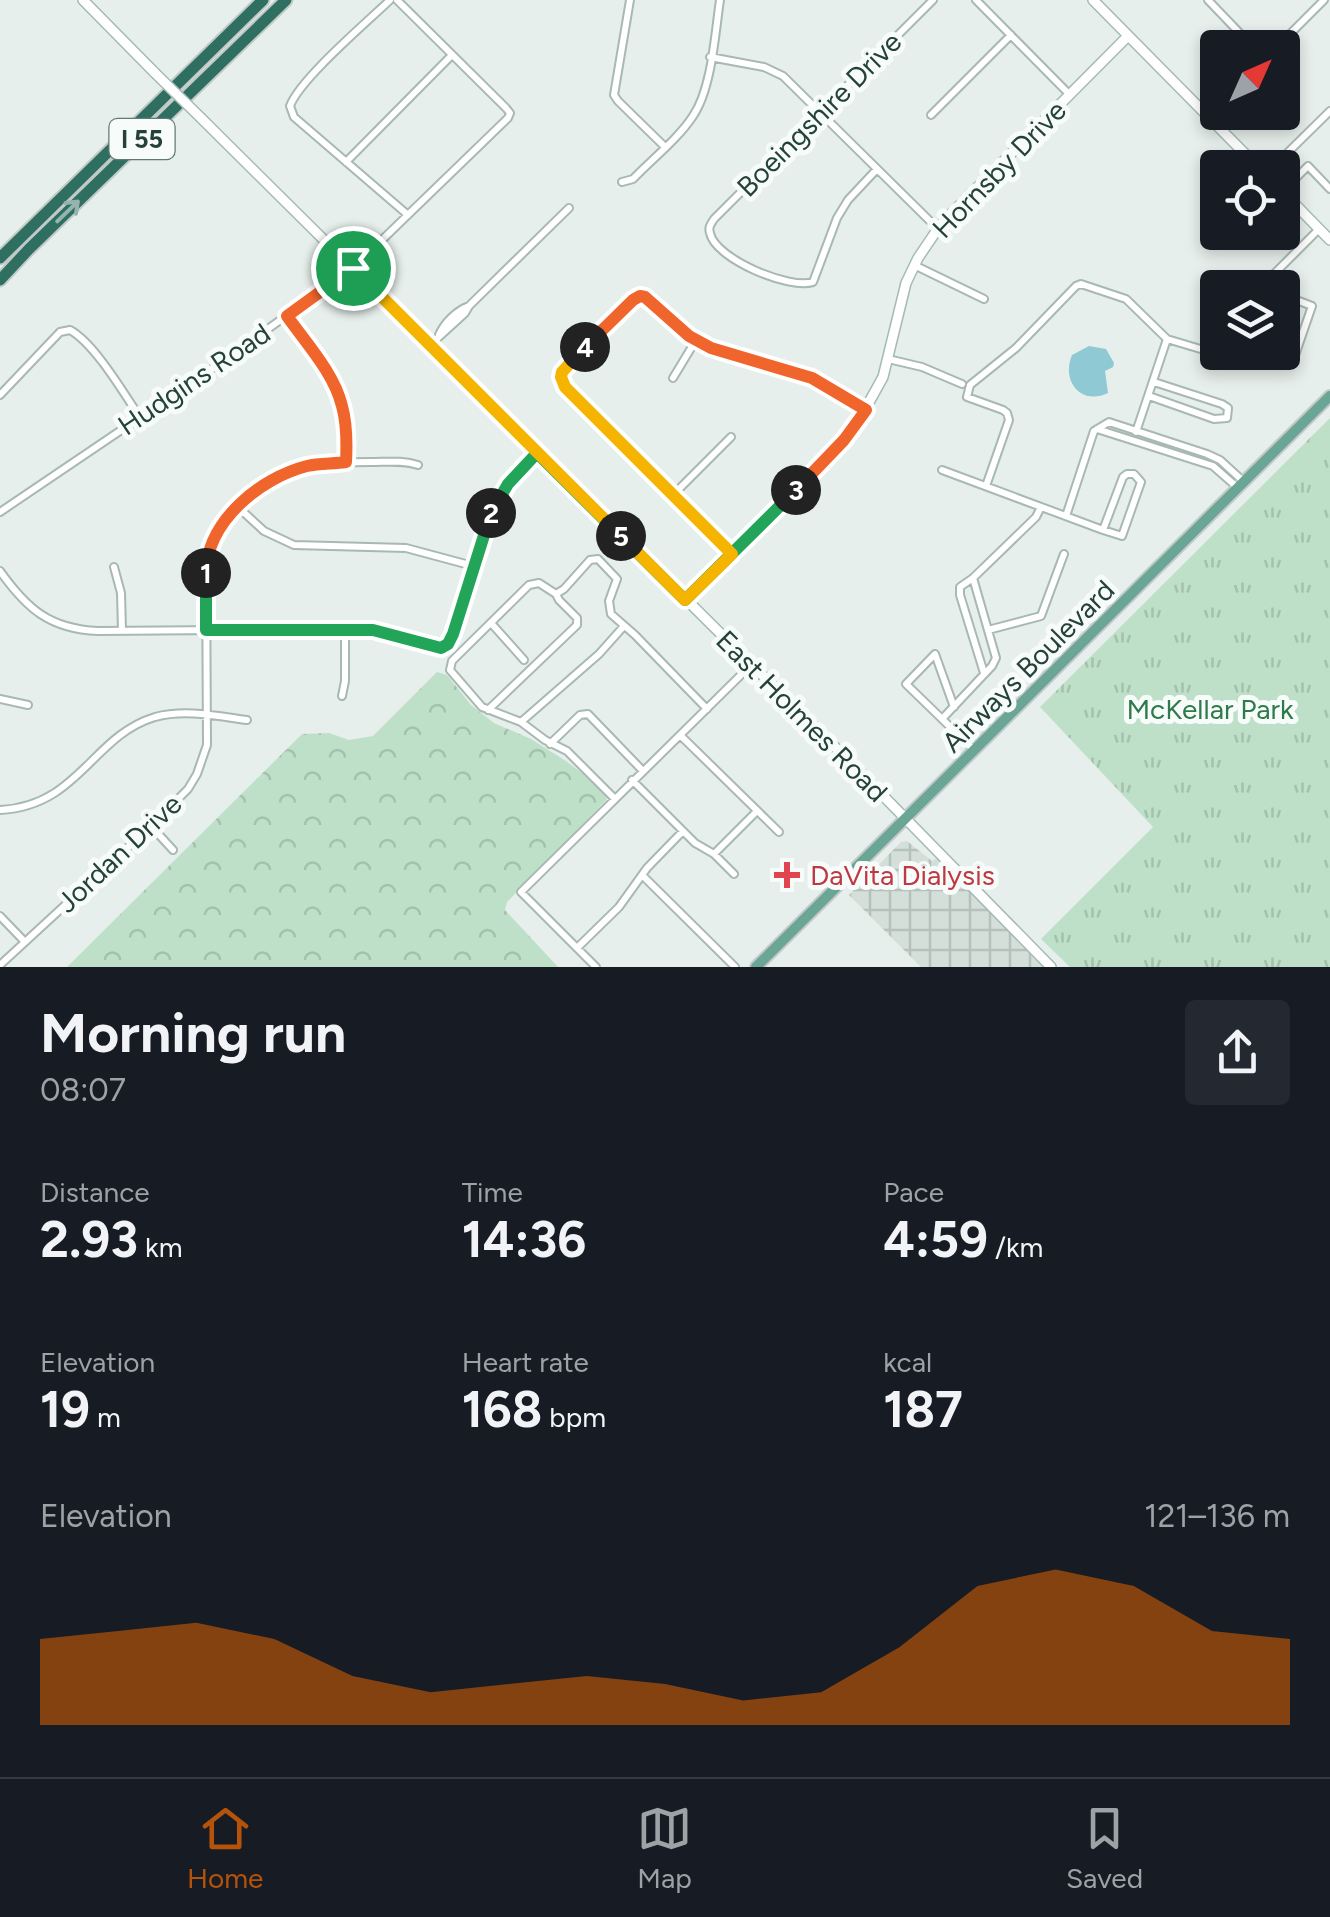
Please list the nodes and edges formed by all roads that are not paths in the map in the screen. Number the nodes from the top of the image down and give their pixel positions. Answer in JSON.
{"nodes":[{"id":1,"x":83,"y":0,"type":"edge"},
{"id":2,"x":262,"y":0,"type":"edge"},
{"id":3,"x":286,"y":0,"type":"edge"},
{"id":4,"x":393,"y":0,"type":"edge"},
{"id":5,"x":630,"y":0,"type":"edge"},
{"id":6,"x":720,"y":0,"type":"edge"},
{"id":7,"x":933,"y":0,"type":"edge"},
{"id":8,"x":976,"y":0,"type":"edge"},
{"id":9,"x":1092,"y":0,"type":"edge"},
{"id":10,"x":1208,"y":0,"type":"edge"},
{"id":11,"x":1322,"y":1,"type":"edge"},
{"id":12,"x":1237,"y":30,"type":"edge"},
{"id":13,"x":1294,"y":30,"type":"edge"},
{"id":14,"x":1011,"y":35,"type":"junction"},
{"id":15,"x":1128,"y":36,"type":"junction"},
{"id":16,"x":452,"y":55,"type":"junction"},
{"id":17,"x":710,"y":57,"type":"junction"},
{"id":18,"x":1070,"y":94,"type":"junction"},
{"id":19,"x":1200,"y":109,"type":"edge"},
{"id":20,"x":1330,"y":111,"type":"edge"},
{"id":21,"x":820,"y":112,"type":"junction"},
{"id":22,"x":932,"y":114,"type":"dead end"},
{"id":23,"x":1221,"y":130,"type":"edge"},
{"id":24,"x":664,"y":146,"type":"junction"},
{"id":25,"x":1241,"y":150,"type":"edge"},
{"id":26,"x":1290,"y":150,"type":"edge"},
{"id":27,"x":346,"y":162,"type":"junction"},
{"id":28,"x":877,"y":170,"type":"junction"},
{"id":29,"x":1300,"y":174,"type":"edge"},
{"id":30,"x":622,"y":182,"type":"dead end"},
{"id":31,"x":1330,"y":188,"type":"edge"},
{"id":32,"x":569,"y":208,"type":"dead end"},
{"id":33,"x":1300,"y":208,"type":"edge"},
{"id":34,"x":408,"y":216,"type":"junction"},
{"id":35,"x":938,"y":229,"type":"junction"},
{"id":36,"x":1326,"y":234,"type":"edge"},
{"id":37,"x":0,"y":258,"type":"edge"},
{"id":38,"x":914,"y":265,"type":"junction"},
{"id":39,"x":353,"y":268,"type":"junction"},
{"id":40,"x":1282,"y":270,"type":"edge"},
{"id":41,"x":0,"y":280,"type":"edge"},
{"id":42,"x":984,"y":299,"type":"dead end"},
{"id":43,"x":1300,"y":302,"type":"edge"},
{"id":44,"x":287,"y":316,"type":"junction"},
{"id":45,"x":1167,"y":338,"type":"junction"},
{"id":46,"x":696,"y":340,"type":"junction"},
{"id":47,"x":1300,"y":341,"type":"edge"},
{"id":48,"x":430,"y":344,"type":"junction"},
{"id":49,"x":1200,"y":348,"type":"edge"},
{"id":50,"x":888,"y":359,"type":"junction"},
{"id":51,"x":673,"y":378,"type":"dead end"},
{"id":52,"x":1154,"y":382,"type":"junction"},
{"id":53,"x":962,"y":384,"type":"dead end"},
{"id":54,"x":0,"y":395,"type":"edge"},
{"id":55,"x":1149,"y":396,"type":"junction"},
{"id":56,"x":1330,"y":396,"type":"edge"},
{"id":57,"x":866,"y":410,"type":"junction"},
{"id":58,"x":139,"y":416,"type":"junction"},
{"id":59,"x":1136,"y":434,"type":"junction"},
{"id":60,"x":731,"y":437,"type":"dead end"},
{"id":61,"x":537,"y":453,"type":"junction"},
{"id":62,"x":346,"y":462,"type":"junction"},
{"id":63,"x":418,"y":465,"type":"dead end"},
{"id":64,"x":942,"y":470,"type":"dead end"},
{"id":65,"x":1241,"y":485,"type":"junction"},
{"id":66,"x":986,"y":486,"type":"junction"},
{"id":67,"x":673,"y":495,"type":"junction"},
{"id":68,"x":1041,"y":506,"type":"junction"},
{"id":69,"x":238,"y":508,"type":"junction"},
{"id":70,"x":0,"y":512,"type":"edge"},
{"id":71,"x":1066,"y":516,"type":"junction"},
{"id":72,"x":1104,"y":530,"type":"junction"},
{"id":73,"x":732,"y":554,"type":"junction"},
{"id":74,"x":1064,"y":554,"type":"dead end"},
{"id":75,"x":473,"y":566,"type":"junction"},
{"id":76,"x":114,"y":567,"type":"dead end"},
{"id":77,"x":0,"y":571,"type":"edge"},
{"id":78,"x":974,"y":578,"type":"junction"},
{"id":79,"x":556,"y":594,"type":"junction"},
{"id":80,"x":685,"y":600,"type":"junction"},
{"id":81,"x":491,"y":624,"type":"junction"},
{"id":82,"x":624,"y":626,"type":"junction"},
{"id":83,"x":345,"y":629,"type":"junction"},
{"id":84,"x":206,"y":630,"type":"junction"},
{"id":85,"x":988,"y":630,"type":"junction"},
{"id":86,"x":122,"y":631,"type":"junction"},
{"id":87,"x":524,"y":660,"type":"dead end"},
{"id":88,"x":751,"y":665,"type":"junction"},
{"id":89,"x":984,"y":674,"type":"junction"},
{"id":90,"x":342,"y":696,"type":"dead end"},
{"id":91,"x":0,"y":699,"type":"edge"},
{"id":92,"x":28,"y":706,"type":"dead end"},
{"id":93,"x":954,"y":707,"type":"junction"},
{"id":94,"x":707,"y":709,"type":"junction"},
{"id":95,"x":488,"y":710,"type":"junction"},
{"id":96,"x":207,"y":714,"type":"junction"},
{"id":97,"x":942,"y":719,"type":"junction"},
{"id":98,"x":247,"y":720,"type":"dead end"},
{"id":99,"x":521,"y":722,"type":"junction"},
{"id":100,"x":680,"y":735,"type":"junction"},
{"id":101,"x":550,"y":744,"type":"junction"},
{"id":102,"x":975,"y":751,"type":"junction"},
{"id":103,"x":642,"y":770,"type":"junction"},
{"id":104,"x":632,"y":780,"type":"junction"},
{"id":105,"x":614,"y":798,"type":"junction"},
{"id":106,"x":0,"y":810,"type":"edge"},
{"id":107,"x":757,"y":812,"type":"junction"},
{"id":108,"x":906,"y":818,"type":"junction"},
{"id":109,"x":151,"y":826,"type":"junction"},
{"id":110,"x":683,"y":831,"type":"junction"},
{"id":111,"x":778,"y":832,"type":"dead end"},
{"id":112,"x":173,"y":850,"type":"dead end"},
{"id":113,"x":714,"y":854,"type":"junction"},
{"id":114,"x":734,"y":874,"type":"dead end"},
{"id":115,"x":642,"y":875,"type":"junction"},
{"id":116,"x":0,"y":916,"type":"edge"},
{"id":117,"x":25,"y":942,"type":"junction"},
{"id":118,"x":577,"y":948,"type":"junction"},
{"id":119,"x":0,"y":965,"type":"edge"},
{"id":120,"x":596,"y":967,"type":"edge"},
{"id":121,"x":734,"y":967,"type":"edge"},
{"id":122,"x":756,"y":967,"type":"edge"},
{"id":123,"x":1052,"y":967,"type":"edge"}],
"edges":[{"from":1,"to":39,"type":"main road","name":"East Holmes Road","bridge":true},
{"from":2,"to":37,"type":"highway","number":"I 55"},
{"from":41,"to":3,"type":"highway","number":"I 55","one_way":true},
{"from":4,"to":16,"type":"street"},
{"from":4,"to":27,"type":"street"},
{"from":5,"to":24,"type":"street"},
{"from":6,"to":17,"type":"street"},
{"from":7,"to":21,"type":"street","name":"Boeingshire Drive"},
{"from":8,"to":14,"type":"street"},
{"from":9,"to":15,"type":"main road"},
{"from":10,"to":12,"type":"street"},
{"from":11,"to":13,"type":"street"},
{"from":14,"to":18,"type":"street"},
{"from":14,"to":22,"type":"street"},
{"from":15,"to":18,"type":"main road","name":"Hornsby Drive"},
{"from":15,"to":19,"type":"main road"},
{"from":16,"to":27,"type":"street"},
{"from":16,"to":34,"type":"street","name":"Hudgins Road"},
{"from":17,"to":21,"type":"street"},
{"from":17,"to":24,"type":"street"},
{"from":18,"to":35,"type":"main road","name":"Hornsby Drive"},
{"from":20,"to":26,"type":"street"},
{"from":21,"to":28,"type":"street"},
{"from":21,"to":28,"type":"street","name":"Boeingshire Drive"},
{"from":23,"to":25,"type":"main road"},
{"from":24,"to":30,"type":"street"},
{"from":27,"to":34,"type":"street"},
{"from":28,"to":35,"type":"street"},
{"from":29,"to":31,"type":"street"},
{"from":32,"to":48,"type":"street"},
{"from":33,"to":36,"type":"main road"},
{"from":34,"to":39,"type":"street","name":"Hudgins Road"},
{"from":35,"to":38,"type":"main road","name":"Hornsby Drive"},
{"from":36,"to":40,"type":"street"},
{"from":38,"to":42,"type":"street"},
{"from":38,"to":50,"type":"main road","name":"Hornsby Drive"},
{"from":39,"to":44,"type":"street","name":"Hudgins Road"},
{"from":39,"to":48,"type":"main road","name":"East Holmes Road"},
{"from":43,"to":47,"type":"street"},
{"from":44,"to":58,"type":"street","name":"Hudgins Road"},
{"from":44,"to":62,"type":"street"},
{"from":45,"to":49,"type":"street"},
{"from":45,"to":52,"type":"street"},
{"from":45,"to":66,"type":"street"},
{"from":46,"to":51,"type":"street"},
{"from":46,"to":57,"type":"street"},
{"from":46,"to":67,"type":"street"},
{"from":48,"to":61,"type":"main road","name":"East Holmes Road"},
{"from":50,"to":53,"type":"street"},
{"from":50,"to":57,"type":"main road","name":"Hornsby Drive"},
{"from":52,"to":55,"type":"street"},
{"from":52,"to":55,"type":"street"},
{"from":54,"to":58,"type":"street"},
{"from":55,"to":59,"type":"street"},
{"from":56,"to":65,"type":"main road","name":"Airways Boulevard"},
{"from":57,"to":73,"type":"main road","name":"Hornsby Drive"},
{"from":58,"to":70,"type":"street","name":"Hudgins Road"},
{"from":59,"to":65,"type":"street"},
{"from":59,"to":65,"type":"street"},
{"from":59,"to":71,"type":"street"},
{"from":60,"to":67,"type":"street"},
{"from":61,"to":75,"type":"street"},
{"from":61,"to":80,"type":"main road","name":"East Holmes Road"},
{"from":62,"to":63,"type":"street","name":"Jordan Drive"},
{"from":62,"to":69,"type":"street","name":"Jordan Drive"},
{"from":64,"to":66,"type":"street"},
{"from":65,"to":102,"type":"main road","name":"Airways Boulevard"},
{"from":66,"to":68,"type":"street"},
{"from":67,"to":73,"type":"street"},
{"from":68,"to":71,"type":"street"},
{"from":68,"to":78,"type":"street"},
{"from":69,"to":75,"type":"street"},
{"from":69,"to":84,"type":"street","name":"Jordan Drive"},
{"from":71,"to":72,"type":"street"},
{"from":72,"to":72,"type":"street"},
{"from":73,"to":80,"type":"main road","name":"Hornsby Drive"},
{"from":74,"to":85,"type":"street"},
{"from":75,"to":83,"type":"street"},
{"from":76,"to":86,"type":"street"},
{"from":77,"to":86,"type":"street"},
{"from":78,"to":85,"type":"street"},
{"from":78,"to":89,"type":"street"},
{"from":79,"to":81,"type":"street"},
{"from":79,"to":82,"type":"street"},
{"from":79,"to":95,"type":"street"},
{"from":80,"to":88,"type":"main road","name":"East Holmes Road"},
{"from":81,"to":87,"type":"street"},
{"from":81,"to":95,"type":"street"},
{"from":82,"to":94,"type":"street"},
{"from":82,"to":99,"type":"street"},
{"from":83,"to":84,"type":"street"},
{"from":83,"to":90,"type":"street"},
{"from":84,"to":86,"type":"street"},
{"from":84,"to":96,"type":"street","name":"Jordan Drive"},
{"from":85,"to":89,"type":"street"},
{"from":88,"to":94,"type":"street"},
{"from":88,"to":108,"type":"main road","name":"East Holmes Road"},
{"from":89,"to":93,"type":"street"},
{"from":91,"to":92,"type":"street"},
{"from":93,"to":97,"type":"street"},
{"from":93,"to":97,"type":"street"},
{"from":94,"to":100,"type":"street"},
{"from":95,"to":99,"type":"street"},
{"from":96,"to":98,"type":"street"},
{"from":96,"to":106,"type":"street"},
{"from":96,"to":109,"type":"street","name":"Jordan Drive"},
{"from":97,"to":102,"type":"street"},
{"from":99,"to":101,"type":"street"},
{"from":100,"to":103,"type":"street"},
{"from":100,"to":107,"type":"street"},
{"from":101,"to":103,"type":"street"},
{"from":101,"to":105,"type":"street"},
{"from":102,"to":108,"type":"main road","name":"Airways Boulevard"},
{"from":103,"to":104,"type":"street"},
{"from":104,"to":105,"type":"street"},
{"from":104,"to":110,"type":"street"},
{"from":105,"to":118,"type":"street"},
{"from":107,"to":111,"type":"street"},
{"from":107,"to":113,"type":"street"},
{"from":108,"to":122,"type":"main road","name":"Airways Boulevard"},
{"from":108,"to":123,"type":"main road","name":"East Holmes Road"},
{"from":109,"to":112,"type":"street"},
{"from":109,"to":117,"type":"street","name":"Jordan Drive"},
{"from":110,"to":113,"type":"street"},
{"from":110,"to":115,"type":"street"},
{"from":113,"to":114,"type":"street"},
{"from":115,"to":118,"type":"street"},
{"from":115,"to":121,"type":"street"},
{"from":116,"to":117,"type":"street"},
{"from":117,"to":119,"type":"street","name":"Jordan Drive"},
{"from":118,"to":120,"type":"street"}]}
